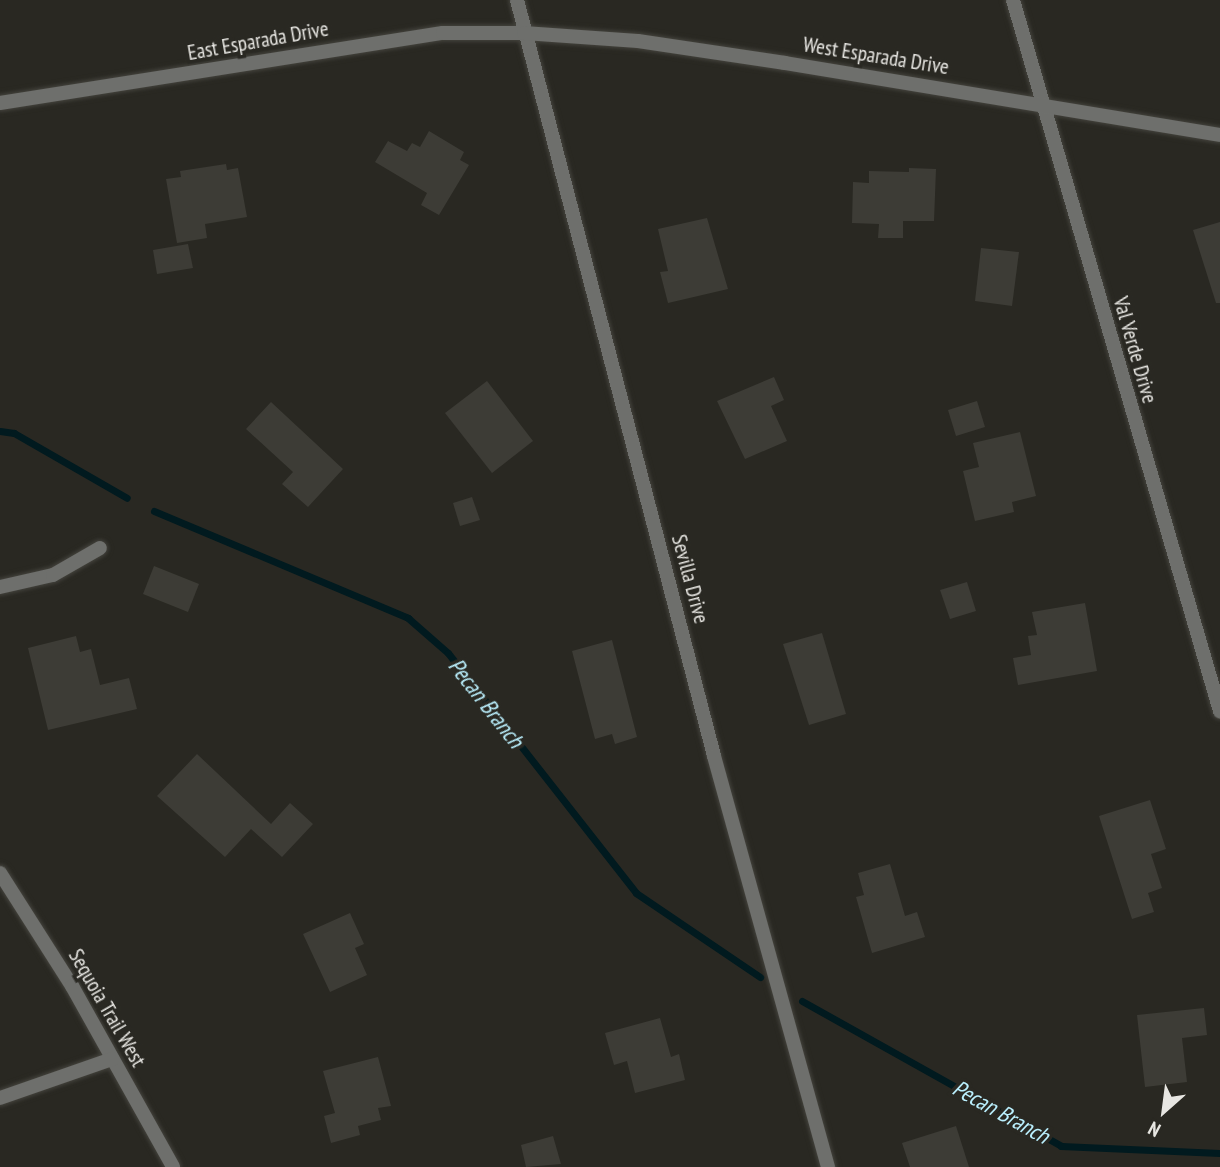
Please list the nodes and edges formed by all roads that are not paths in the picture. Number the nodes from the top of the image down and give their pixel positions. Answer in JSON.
{"nodes":[{"id":1,"x":517,"y":0,"type":"edge"},
{"id":2,"x":1013,"y":0,"type":"edge"},
{"id":3,"x":524,"y":33,"type":"junction"},
{"id":4,"x":0,"y":103,"type":"edge"},
{"id":5,"x":1041,"y":103,"type":"junction"},
{"id":6,"x":1220,"y":135,"type":"edge"},
{"id":7,"x":100,"y":548,"type":"dead end"},
{"id":8,"x":0,"y":587,"type":"edge"},
{"id":9,"x":1220,"y":711,"type":"edge"},
{"id":10,"x":0,"y":873,"type":"edge"},
{"id":11,"x":112,"y":1059,"type":"junction"},
{"id":12,"x":0,"y":1098,"type":"edge"},
{"id":13,"x":173,"y":1167,"type":"edge"},
{"id":14,"x":828,"y":1167,"type":"edge"}],
"edges":[{"from":1,"to":3,"type":"street","name":"Sevilla Drive"},
{"from":2,"to":5,"type":"street","name":"Val Verde Drive"},
{"from":3,"to":4,"type":"street","name":"East Esparada Drive"},
{"from":3,"to":5,"type":"street","name":"West Esparada Drive"},
{"from":3,"to":14,"type":"street","name":"Sevilla Drive"},
{"from":5,"to":6,"type":"street","name":"West Esparada Drive"},
{"from":5,"to":9,"type":"street","name":"Val Verde Drive"},
{"from":7,"to":8,"type":"street"},
{"from":10,"to":11,"type":"street","name":"Sequoia Trail West"},
{"from":11,"to":12,"type":"street"},
{"from":11,"to":13,"type":"street","name":"Sequoia Trail West"}]}
